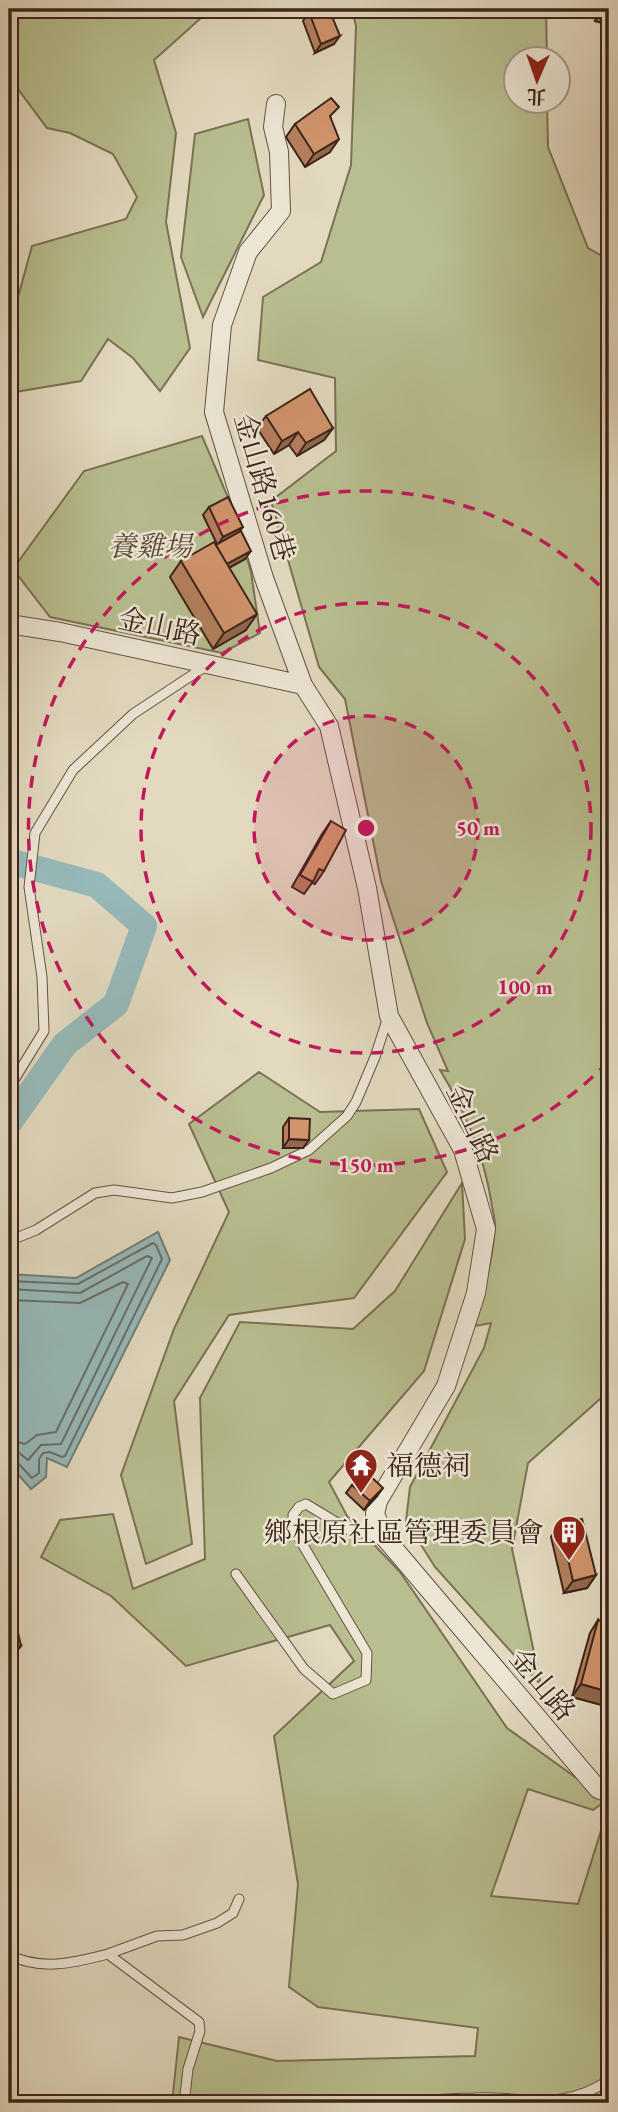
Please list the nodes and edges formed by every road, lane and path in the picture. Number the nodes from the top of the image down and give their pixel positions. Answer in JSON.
{"nodes":[{"id":1,"x":276,"y":104,"type":"dead end"},
{"id":2,"x":9,"y":624,"type":"edge"},
{"id":3,"x":210,"y":663,"type":"junction"},
{"id":4,"x":303,"y":685,"type":"junction"},
{"id":5,"x":389,"y":1016,"type":"junction"},
{"id":6,"x":9,"y":1088,"type":"edge"},
{"id":7,"x":9,"y":1241,"type":"edge"},
{"id":8,"x":385,"y":1538,"type":"junction"},
{"id":9,"x":236,"y":1574,"type":"dead end"},
{"id":10,"x":609,"y":1793,"type":"edge"},
{"id":11,"x":239,"y":1899,"type":"dead end"},
{"id":12,"x":108,"y":1954,"type":"junction"},
{"id":13,"x":9,"y":1955,"type":"edge"},
{"id":14,"x":609,"y":2080,"type":"edge"},
{"id":15,"x":184,"y":2103,"type":"edge"},
{"id":16,"x":397,"y":2103,"type":"edge"}],
"edges":[{"from":1,"to":4,"type":"street","name":"金山路160巷"},
{"from":2,"to":3,"type":"street","name":"金山路"},
{"from":3,"to":4,"type":"street","name":"金山路"},
{"from":3,"to":6,"type":"lane"},
{"from":4,"to":5,"type":"street","name":"金山路"},
{"from":5,"to":7,"type":"lane"},
{"from":5,"to":8,"type":"street","name":"金山路"},
{"from":8,"to":9,"type":"lane"},
{"from":8,"to":10,"type":"street","name":"金山路"},
{"from":11,"to":12,"type":"lane"},
{"from":12,"to":13,"type":"lane"},
{"from":12,"to":15,"type":"lane"},
{"from":14,"to":16,"type":"lane"}]}
